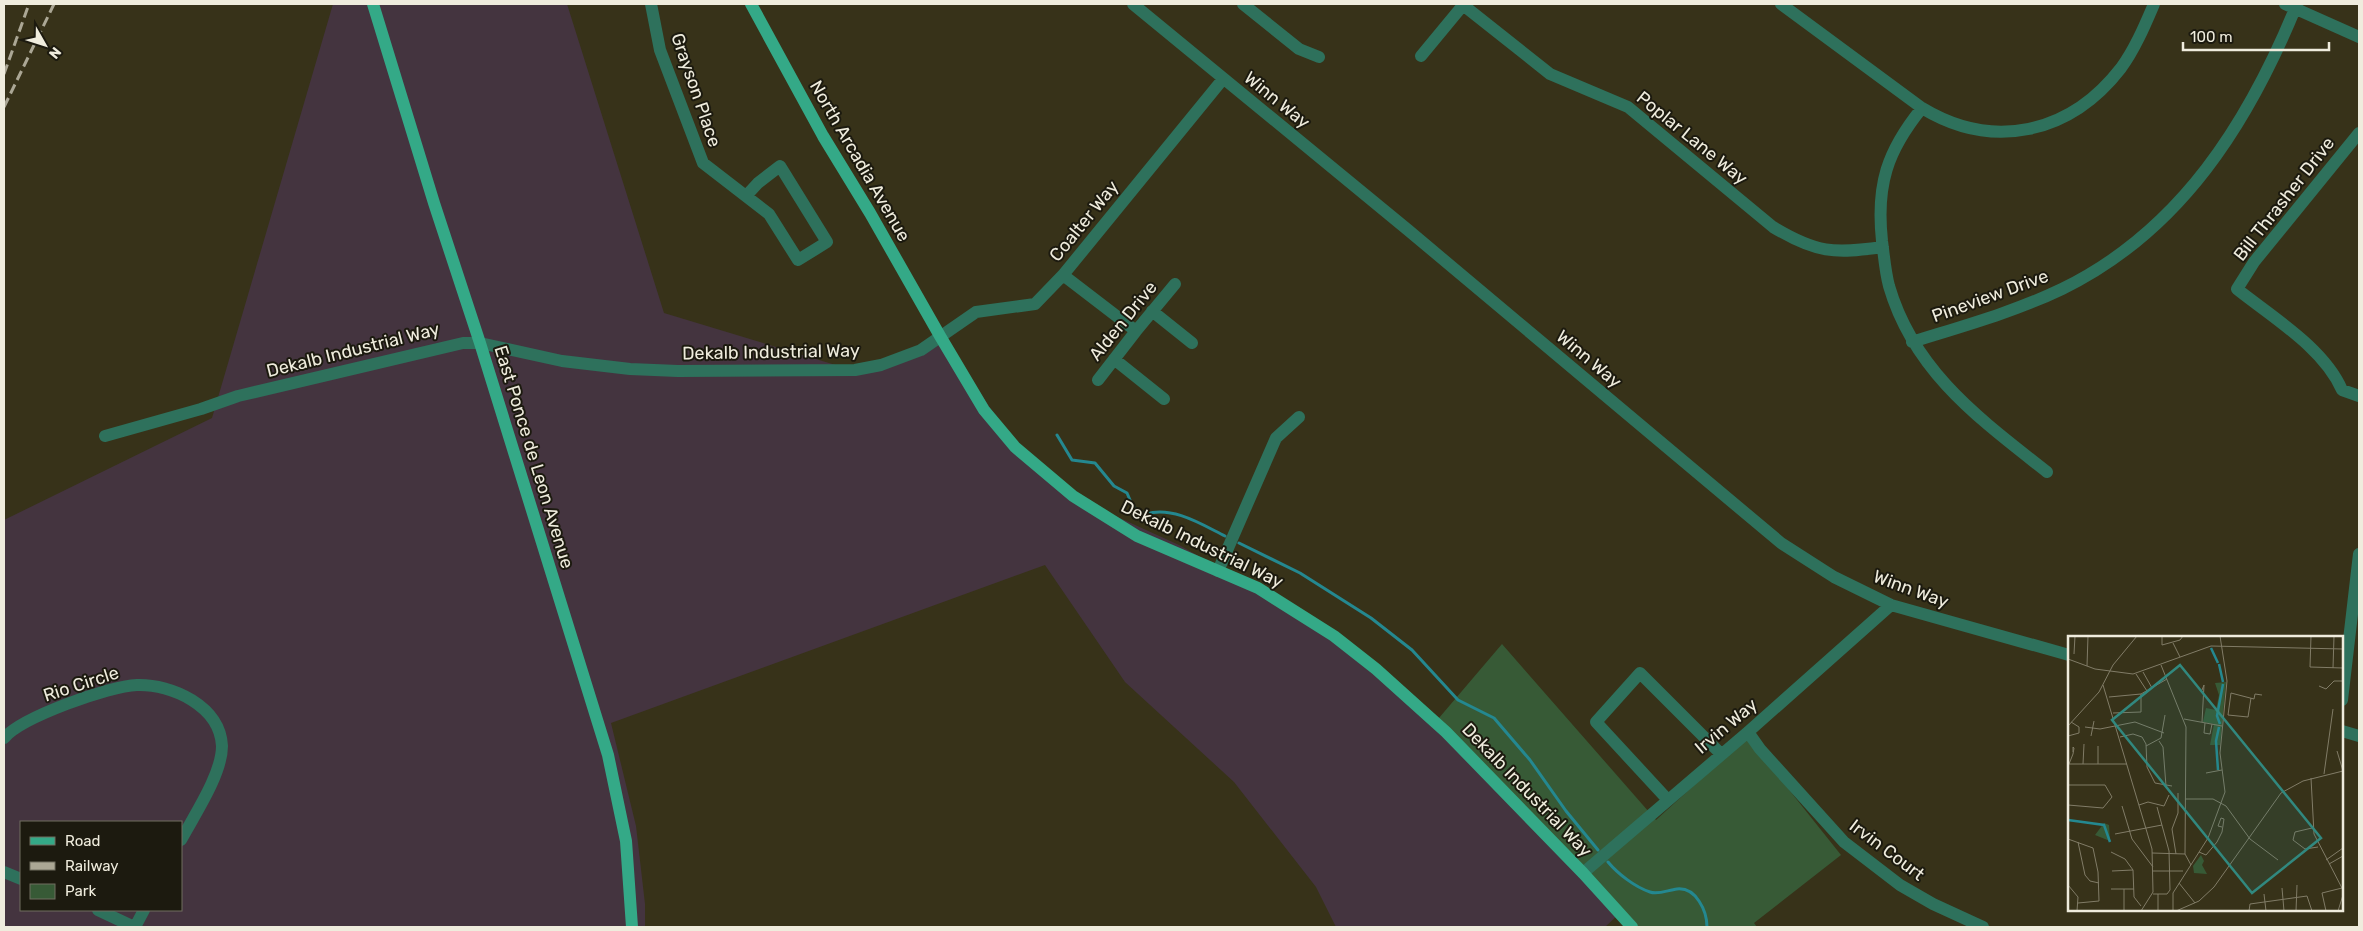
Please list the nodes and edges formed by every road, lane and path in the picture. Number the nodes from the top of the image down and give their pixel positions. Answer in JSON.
{"nodes":[{"id":1,"x":373,"y":4,"type":"edge"},
{"id":2,"x":652,"y":4,"type":"edge"},
{"id":3,"x":751,"y":4,"type":"edge"},
{"id":4,"x":1133,"y":4,"type":"edge"},
{"id":5,"x":1243,"y":4,"type":"edge"},
{"id":6,"x":1464,"y":4,"type":"edge"},
{"id":7,"x":1781,"y":4,"type":"edge"},
{"id":8,"x":2154,"y":4,"type":"edge"},
{"id":9,"x":2292,"y":5,"type":"edge"},
{"id":10,"x":2359,"y":37,"type":"edge"},
{"id":11,"x":1421,"y":56,"type":"dead end"},
{"id":12,"x":1319,"y":57,"type":"dead end"},
{"id":13,"x":1223,"y":79,"type":"junction"},
{"id":14,"x":1922,"y":108,"type":"junction"},
{"id":15,"x":2359,"y":133,"type":"edge"},
{"id":16,"x":746,"y":196,"type":"junction"},
{"id":17,"x":1883,"y":247,"type":"junction"},
{"id":18,"x":1063,"y":275,"type":"junction"},
{"id":19,"x":1176,"y":284,"type":"dead end"},
{"id":20,"x":1152,"y":311,"type":"junction"},
{"id":21,"x":1136,"y":331,"type":"junction"},
{"id":22,"x":940,"y":336,"type":"junction"},
{"id":23,"x":1912,"y":342,"type":"junction"},
{"id":24,"x":480,"y":343,"type":"junction"},
{"id":25,"x":1192,"y":343,"type":"dead end"},
{"id":26,"x":1114,"y":359,"type":"junction"},
{"id":27,"x":1098,"y":380,"type":"dead end"},
{"id":28,"x":2359,"y":396,"type":"edge"},
{"id":29,"x":1164,"y":400,"type":"dead end"},
{"id":30,"x":1299,"y":417,"type":"dead end"},
{"id":31,"x":105,"y":436,"type":"dead end"},
{"id":32,"x":2047,"y":472,"type":"dead end"},
{"id":33,"x":2359,"y":554,"type":"edge"},
{"id":34,"x":1218,"y":571,"type":"junction"},
{"id":35,"x":1891,"y":604,"type":"junction"},
{"id":36,"x":2068,"y":655,"type":"edge"},
{"id":37,"x":2343,"y":691,"type":"edge"},
{"id":38,"x":2343,"y":731,"type":"edge"},
{"id":39,"x":1748,"y":732,"type":"junction"},
{"id":40,"x":2359,"y":736,"type":"edge"},
{"id":41,"x":4,"y":738,"type":"edge"},
{"id":42,"x":1720,"y":753,"type":"junction"},
{"id":43,"x":1668,"y":800,"type":"junction"},
{"id":44,"x":182,"y":838,"type":"edge"},
{"id":45,"x":4,"y":872,"type":"edge"},
{"id":46,"x":1583,"y":873,"type":"junction"},
{"id":47,"x":20,"y":878,"type":"edge"},
{"id":48,"x":100,"y":911,"type":"edge"},
{"id":49,"x":143,"y":911,"type":"edge"},
{"id":50,"x":134,"y":927,"type":"edge"},
{"id":51,"x":632,"y":927,"type":"edge"},
{"id":52,"x":1632,"y":927,"type":"edge"},
{"id":53,"x":1983,"y":927,"type":"edge"}],
"edges":[{"from":1,"to":24,"type":"main road","name":"East Ponce de Leon Avenue"},
{"from":2,"to":16,"type":"street","name":"Grayson Place"},
{"from":3,"to":22,"type":"main road","name":"North Arcadia Avenue"},
{"from":4,"to":13,"type":"street","name":"Winn Way"},
{"from":5,"to":12,"type":"street"},
{"from":6,"to":11,"type":"street"},
{"from":6,"to":17,"type":"street","name":"Poplar Lane Way"},
{"from":7,"to":14,"type":"street"},
{"from":8,"to":14,"type":"street"},
{"from":9,"to":10,"type":"street"},
{"from":9,"to":23,"type":"street","name":"Pineview Drive"},
{"from":13,"to":18,"type":"street","name":"Coalter Way"},
{"from":13,"to":35,"type":"street","name":"Winn Way"},
{"from":14,"to":17,"type":"street"},
{"from":15,"to":28,"type":"street","name":"Bill Thrasher Drive"},
{"from":16,"to":16,"type":"street","name":"Grayson Place"},
{"from":17,"to":23,"type":"street"},
{"from":18,"to":21,"type":"street"},
{"from":18,"to":22,"type":"street","name":"Coalter Way"},
{"from":19,"to":20,"type":"street","name":"Alden Drive"},
{"from":20,"to":21,"type":"street","name":"Alden Drive"},
{"from":20,"to":25,"type":"street"},
{"from":21,"to":26,"type":"street","name":"Alden Drive"},
{"from":22,"to":24,"type":"street","name":"Dekalb Industrial Way"},
{"from":22,"to":34,"type":"main road","name":"Dekalb Industrial Way"},
{"from":23,"to":32,"type":"street"},
{"from":24,"to":31,"type":"street","name":"Dekalb Industrial Way"},
{"from":24,"to":51,"type":"main road","name":"East Ponce de Leon Avenue"},
{"from":26,"to":27,"type":"street","name":"Alden Drive"},
{"from":26,"to":29,"type":"street"},
{"from":30,"to":34,"type":"street"},
{"from":33,"to":37,"type":"street"},
{"from":34,"to":46,"type":"main road","name":"Dekalb Industrial Way"},
{"from":35,"to":36,"type":"street","name":"Winn Way"},
{"from":35,"to":39,"type":"street","name":"Irvin Way"},
{"from":38,"to":40,"type":"street"},
{"from":39,"to":42,"type":"street","name":"Irvin Way"},
{"from":39,"to":53,"type":"street","name":"Irvin Court"},
{"from":41,"to":44,"type":"street","name":"Rio Circle"},
{"from":42,"to":43,"type":"street","name":"Irvin Way"},
{"from":42,"to":43,"type":"street"},
{"from":43,"to":46,"type":"street","name":"Irvin Way"},
{"from":45,"to":47,"type":"street"},
{"from":46,"to":52,"type":"main road","name":"Dekalb Industrial Way"},
{"from":48,"to":50,"type":"street"},
{"from":49,"to":50,"type":"street"}]}
